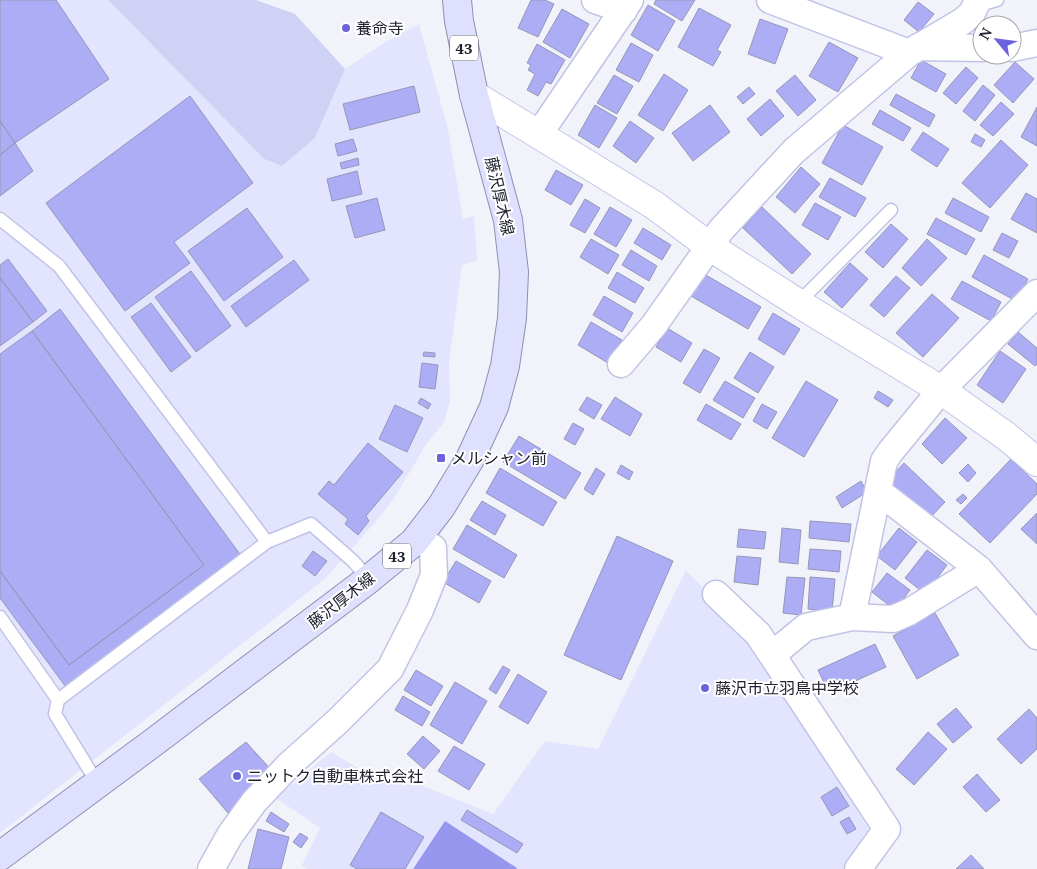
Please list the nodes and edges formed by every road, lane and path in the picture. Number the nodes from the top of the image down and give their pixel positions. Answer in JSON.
{"nodes":[{"id":1,"x":457,"y":0,"type":"edge"},
{"id":2,"x":595,"y":0,"type":"edge"},
{"id":3,"x":770,"y":0,"type":"edge"},
{"id":4,"x":984,"y":2,"type":"edge"},
{"id":5,"x":627,"y":5,"type":"edge"},
{"id":6,"x":1037,"y":43,"type":"edge"},
{"id":7,"x":1022,"y":46,"type":"edge"},
{"id":8,"x":972,"y":48,"type":"edge"},
{"id":9,"x":914,"y":50,"type":"junction"},
{"id":10,"x":474,"y":95,"type":"junction"},
{"id":11,"x":539,"y":134,"type":"junction"},
{"id":12,"x":891,"y":210,"type":"dead end"},
{"id":13,"x":0,"y":219,"type":"edge"},
{"id":14,"x":709,"y":246,"type":"junction"},
{"id":15,"x":1037,"y":293,"type":"edge"},
{"id":16,"x":798,"y":303,"type":"junction"},
{"id":17,"x":621,"y":364,"type":"dead end"},
{"id":18,"x":941,"y":390,"type":"junction"},
{"id":19,"x":1037,"y":462,"type":"edge"},
{"id":20,"x":878,"y":490,"type":"junction"},
{"id":21,"x":418,"y":538,"type":"junction"},
{"id":22,"x":268,"y":542,"type":"junction"},
{"id":23,"x":979,"y":569,"type":"junction"},
{"id":24,"x":369,"y":579,"type":"junction"},
{"id":25,"x":716,"y":594,"type":"dead end"},
{"id":26,"x":852,"y":617,"type":"junction"},
{"id":27,"x":0,"y":618,"type":"edge"},
{"id":28,"x":1037,"y":636,"type":"edge"},
{"id":29,"x":772,"y":655,"type":"junction"},
{"id":30,"x":58,"y":700,"type":"junction"},
{"id":31,"x":98,"y":784,"type":"junction"},
{"id":32,"x":0,"y":856,"type":"edge"},
{"id":33,"x":211,"y":869,"type":"edge"},
{"id":34,"x":858,"y":869,"type":"edge"}],
"edges":[{"from":1,"to":10,"type":"main road","name":"藤沢厚木線","number":"43"},
{"from":2,"to":5,"type":"street"},
{"from":3,"to":9,"type":"street"},
{"from":4,"to":9,"type":"street"},
{"from":5,"to":11,"type":"street"},
{"from":6,"to":7,"type":"street"},
{"from":8,"to":9,"type":"street"},
{"from":9,"to":14,"type":"street"},
{"from":10,"to":11,"type":"street"},
{"from":10,"to":21,"type":"main road","name":"藤沢厚木線","number":"43"},
{"from":11,"to":14,"type":"street"},
{"from":12,"to":16,"type":"lane"},
{"from":13,"to":22,"type":"lane"},
{"from":14,"to":16,"type":"street"},
{"from":14,"to":17,"type":"street"},
{"from":15,"to":18,"type":"street"},
{"from":16,"to":18,"type":"street"},
{"from":18,"to":19,"type":"street"},
{"from":18,"to":20,"type":"street"},
{"from":20,"to":23,"type":"street"},
{"from":20,"to":26,"type":"street"},
{"from":21,"to":24,"type":"main road","name":"藤沢厚木線","number":"43"},
{"from":21,"to":33,"type":"street"},
{"from":22,"to":24,"type":"lane"},
{"from":22,"to":30,"type":"lane"},
{"from":23,"to":26,"type":"street"},
{"from":23,"to":28,"type":"street"},
{"from":24,"to":31,"type":"main road","name":"藤沢厚木線","number":"43"},
{"from":25,"to":29,"type":"street"},
{"from":26,"to":29,"type":"street"},
{"from":27,"to":30,"type":"lane"},
{"from":29,"to":34,"type":"street"},
{"from":30,"to":31,"type":"lane"},
{"from":31,"to":32,"type":"main road","name":"藤沢厚木線","number":"43"}]}
